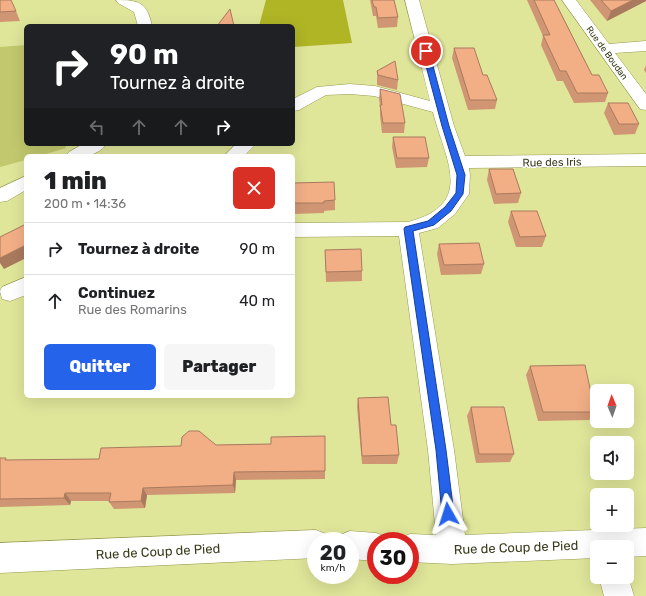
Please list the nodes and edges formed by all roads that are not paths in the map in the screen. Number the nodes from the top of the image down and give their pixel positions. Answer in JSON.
{"nodes":[{"id":1,"x":123,"y":0,"type":"edge"},
{"id":2,"x":412,"y":0,"type":"edge"},
{"id":3,"x":569,"y":0,"type":"edge"},
{"id":4,"x":145,"y":24,"type":"edge"},
{"id":5,"x":646,"y":46,"type":"edge"},
{"id":6,"x":604,"y":49,"type":"junction"},
{"id":7,"x":295,"y":105,"type":"edge"},
{"id":8,"x":646,"y":105,"type":"edge"},
{"id":9,"x":441,"y":109,"type":"junction"},
{"id":10,"x":93,"y":146,"type":"edge"},
{"id":11,"x":245,"y":146,"type":"edge"},
{"id":12,"x":79,"y":154,"type":"edge"},
{"id":13,"x":235,"y":154,"type":"edge"},
{"id":14,"x":646,"y":160,"type":"edge"},
{"id":15,"x":458,"y":162,"type":"junction"},
{"id":16,"x":24,"y":183,"type":"edge"},
{"id":17,"x":0,"y":196,"type":"edge"},
{"id":18,"x":408,"y":229,"type":"junction"},
{"id":19,"x":295,"y":230,"type":"edge"},
{"id":20,"x":646,"y":542,"type":"edge"},
{"id":21,"x":634,"y":543,"type":"edge"},
{"id":22,"x":307,"y":544,"type":"edge"},
{"id":23,"x":590,"y":546,"type":"edge"},
{"id":24,"x":419,"y":548,"type":"edge"},
{"id":25,"x":452,"y":550,"type":"junction"},
{"id":26,"x":0,"y":558,"type":"edge"},
{"id":27,"x":616,"y":584,"type":"edge"},
{"id":28,"x":619,"y":596,"type":"edge"}],
"edges":[{"from":1,"to":4,"type":"street"},
{"from":2,"to":9,"type":"street"},
{"from":3,"to":6,"type":"street","name":"Rue de Boudan"},
{"from":5,"to":6,"type":"street"},
{"from":6,"to":8,"type":"street","name":"Rue de Boudan"},
{"from":7,"to":9,"type":"street"},
{"from":9,"to":15,"type":"street"},
{"from":10,"to":12,"type":"street"},
{"from":11,"to":13,"type":"street"},
{"from":14,"to":15,"type":"street","name":"Rue des Iris"},
{"from":15,"to":18,"type":"street"},
{"from":16,"to":17,"type":"street"},
{"from":18,"to":19,"type":"street"},
{"from":18,"to":25,"type":"street"},
{"from":20,"to":21,"type":"street","name":"Rue de Coup de Pied"},
{"from":22,"to":26,"type":"street","name":"Rue de Coup de Pied"},
{"from":23,"to":25,"type":"street","name":"Rue de Coup de Pied"},
{"from":24,"to":25,"type":"street","name":"Rue de Coup de Pied"},
{"from":27,"to":28,"type":"street"}]}
